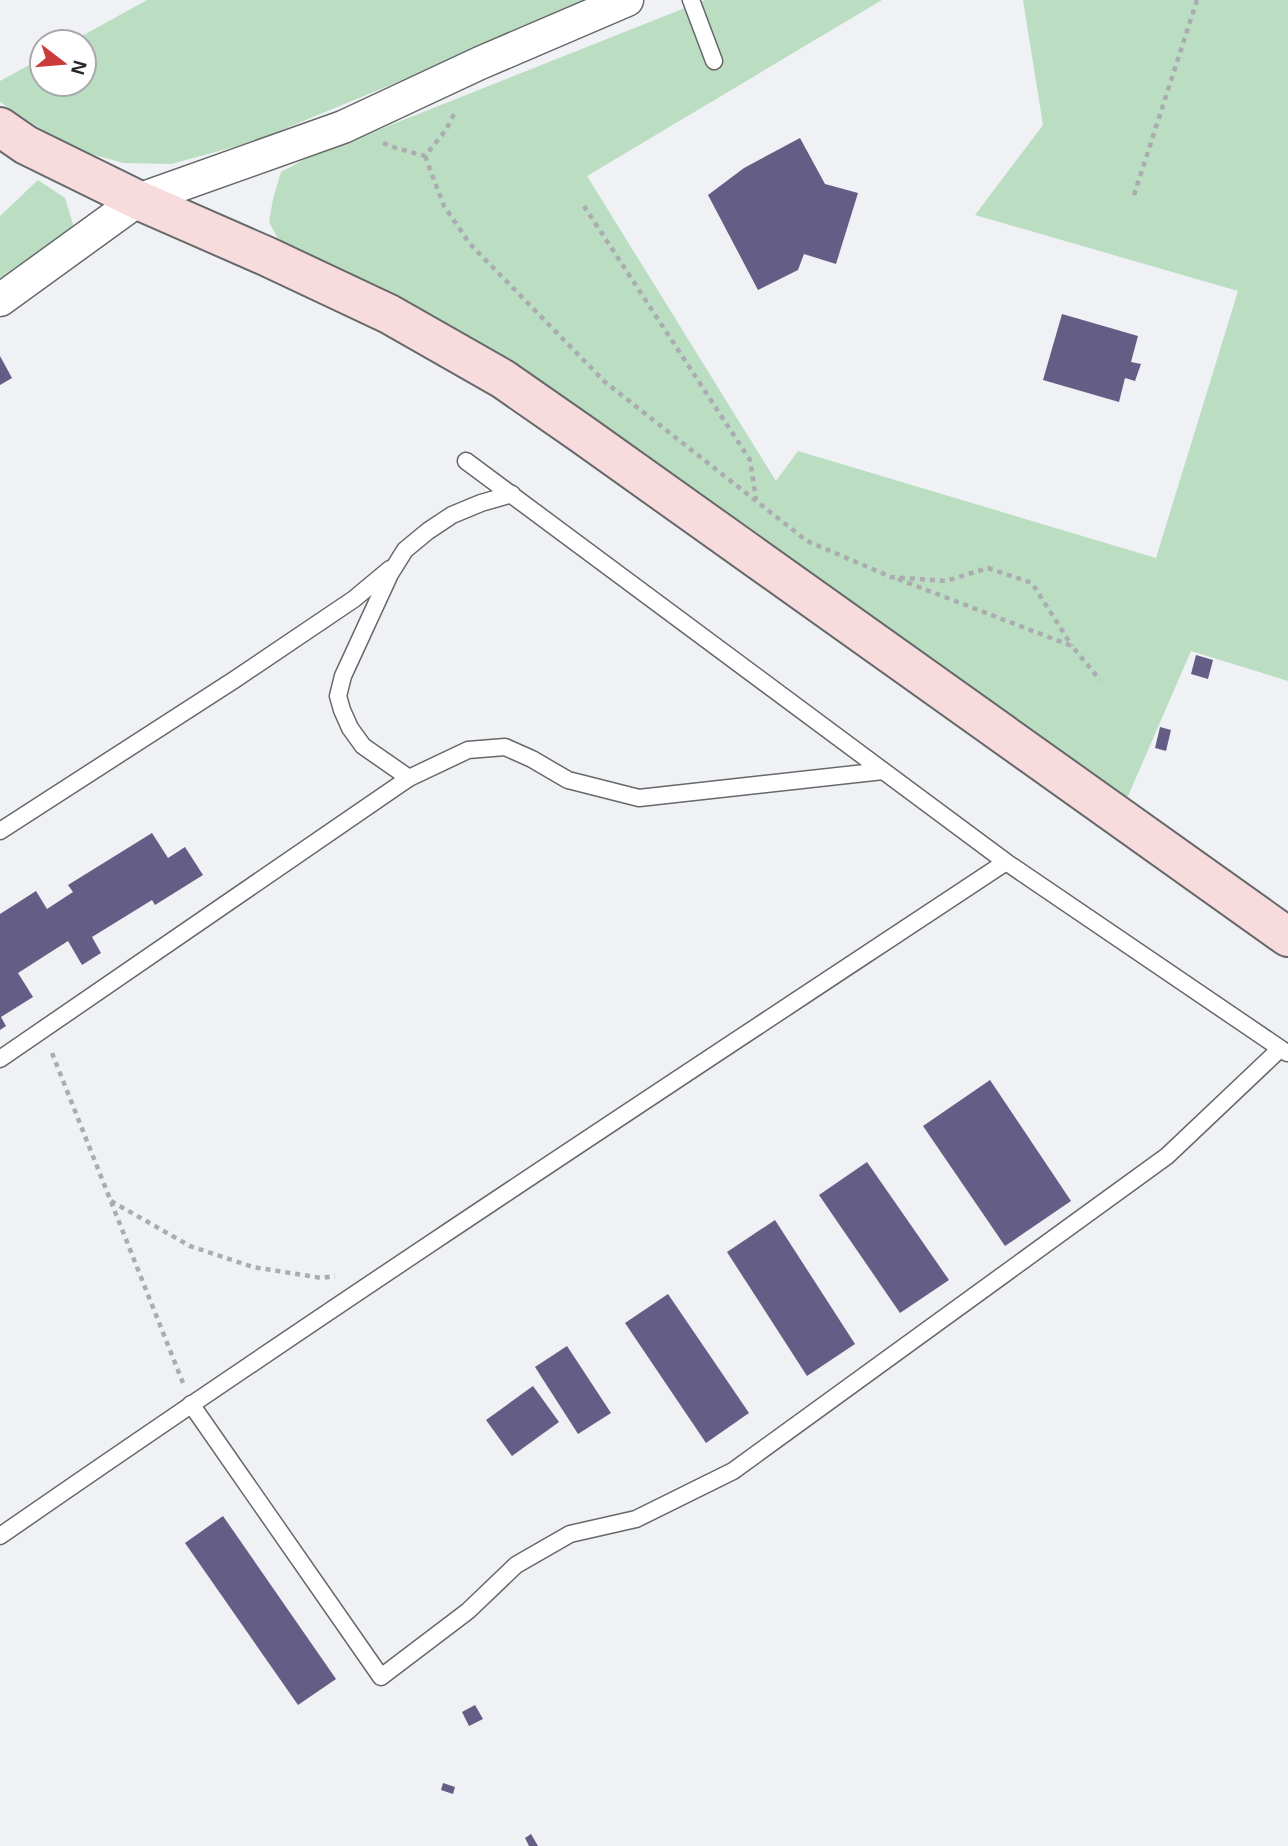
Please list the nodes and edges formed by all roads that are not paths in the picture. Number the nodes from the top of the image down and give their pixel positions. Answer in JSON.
{"nodes":[{"id":1,"x":627,"y":0,"type":"edge"},
{"id":2,"x":691,"y":0,"type":"edge"},
{"id":3,"x":715,"y":61,"type":"dead end"},
{"id":4,"x":13,"y":141,"type":"edge"},
{"id":5,"x":138,"y":200,"type":"junction"},
{"id":6,"x":0,"y":300,"type":"edge"},
{"id":7,"x":466,"y":461,"type":"dead end"},
{"id":8,"x":512,"y":494,"type":"junction"},
{"id":9,"x":395,"y":565,"type":"junction"},
{"id":10,"x":883,"y":771,"type":"junction"},
{"id":11,"x":409,"y":778,"type":"junction"},
{"id":12,"x":0,"y":831,"type":"edge"},
{"id":13,"x":1006,"y":862,"type":"junction"},
{"id":14,"x":1288,"y":937,"type":"edge"},
{"id":15,"x":1284,"y":1051,"type":"edge"},
{"id":16,"x":0,"y":1059,"type":"edge"},
{"id":17,"x":191,"y":1404,"type":"junction"},
{"id":18,"x":0,"y":1536,"type":"edge"}],
"edges":[{"from":1,"to":5,"type":"street"},
{"from":2,"to":3,"type":"lane"},
{"from":4,"to":5,"type":"street"},
{"from":5,"to":6,"type":"street"},
{"from":5,"to":14,"type":"street"},
{"from":7,"to":8,"type":"lane"},
{"from":8,"to":9,"type":"lane"},
{"from":8,"to":10,"type":"lane"},
{"from":9,"to":11,"type":"lane"},
{"from":9,"to":12,"type":"lane"},
{"from":10,"to":11,"type":"lane"},
{"from":10,"to":13,"type":"lane"},
{"from":11,"to":16,"type":"lane"},
{"from":13,"to":15,"type":"lane"},
{"from":13,"to":17,"type":"lane"},
{"from":15,"to":17,"type":"lane"},
{"from":17,"to":18,"type":"lane"}]}
